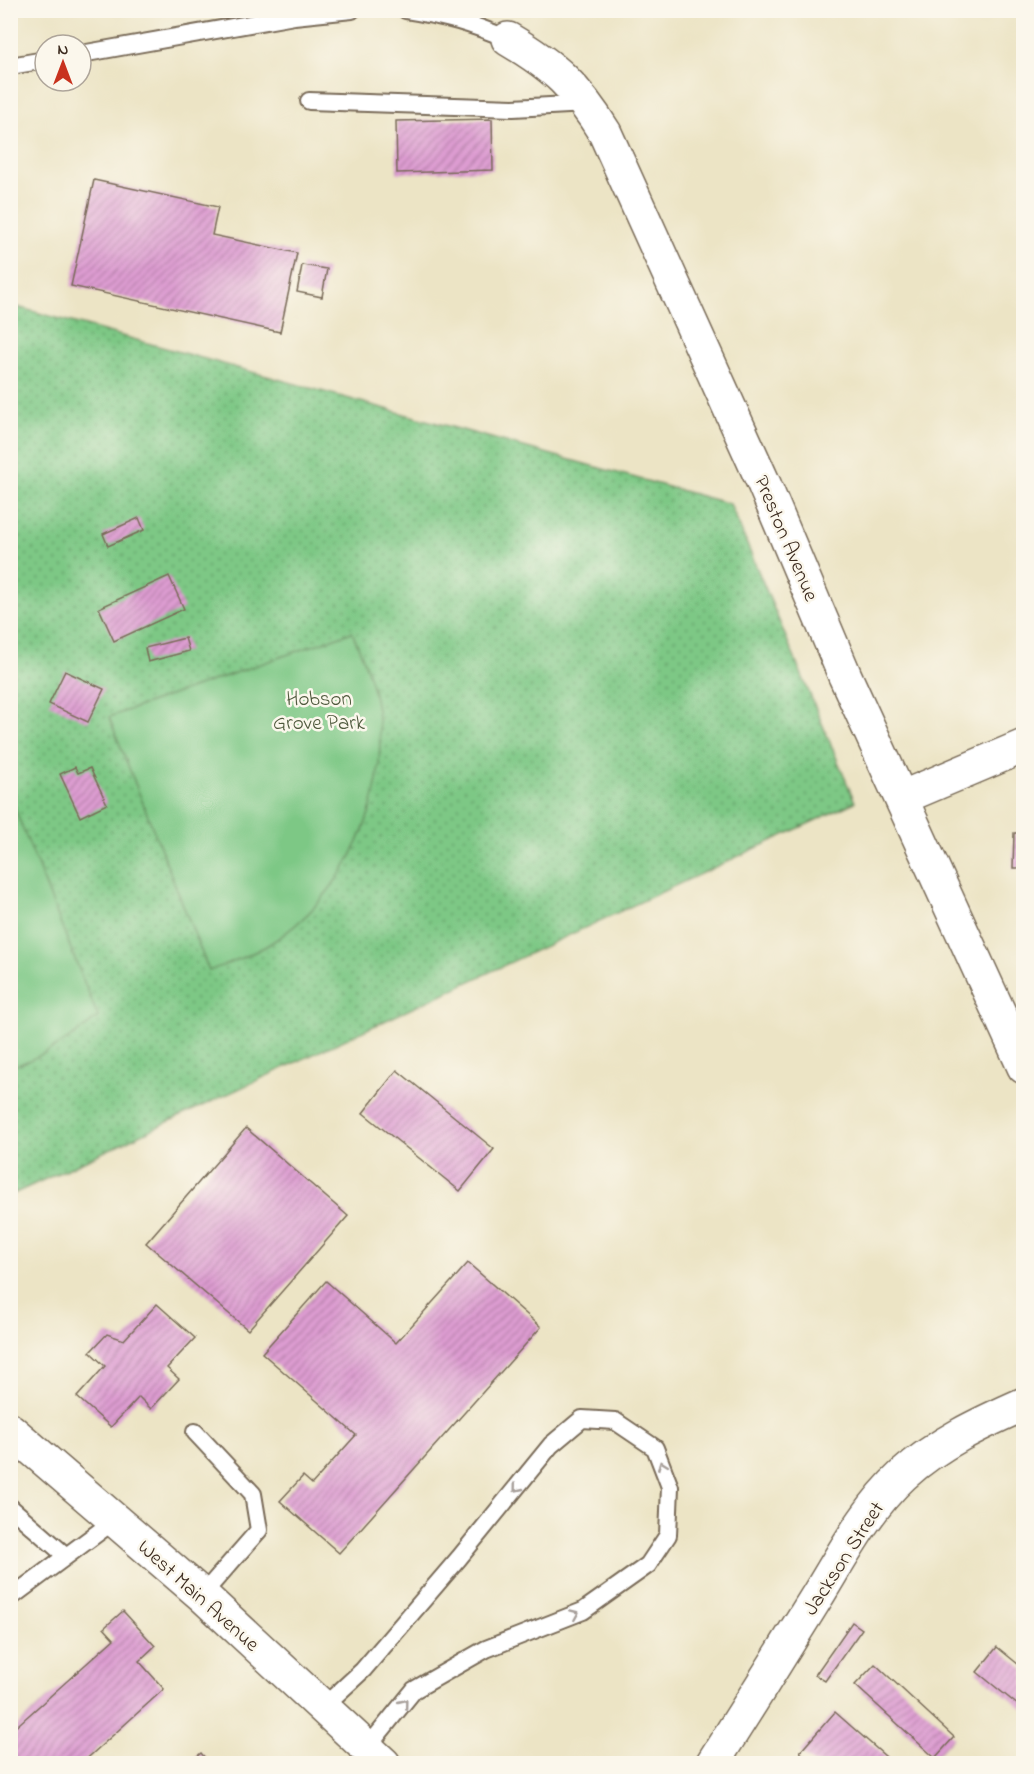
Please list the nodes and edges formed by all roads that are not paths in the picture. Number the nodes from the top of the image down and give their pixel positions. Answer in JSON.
{"nodes":[{"id":1,"x":352,"y":10,"type":"edge"},
{"id":2,"x":406,"y":10,"type":"edge"},
{"id":3,"x":310,"y":12,"type":"edge"},
{"id":4,"x":508,"y":39,"type":"joint"},
{"id":5,"x":93,"y":52,"type":"edge"},
{"id":6,"x":33,"y":62,"type":"edge"},
{"id":7,"x":10,"y":66,"type":"edge"},
{"id":8,"x":309,"y":101,"type":"dead end"},
{"id":9,"x":587,"y":104,"type":"junction"},
{"id":10,"x":1023,"y":746,"type":"edge"},
{"id":11,"x":901,"y":798,"type":"junction"},
{"id":12,"x":1023,"y":1067,"type":"edge"},
{"id":13,"x":1023,"y":1404,"type":"edge"},
{"id":14,"x":10,"y":1430,"type":"edge"},
{"id":15,"x":195,"y":1432,"type":"dead end"},
{"id":16,"x":10,"y":1508,"type":"edge"},
{"id":17,"x":115,"y":1520,"type":"junction"},
{"id":18,"x":66,"y":1556,"type":"junction"},
{"id":19,"x":202,"y":1595,"type":"junction"},
{"id":20,"x":10,"y":1598,"type":"edge"},
{"id":21,"x":323,"y":1707,"type":"junction"},
{"id":22,"x":376,"y":1756,"type":"edge"},
{"id":23,"x":712,"y":1764,"type":"edge"}],
"edges":[{"from":1,"to":3,"type":"lane"},
{"from":2,"to":4,"type":"lane"},
{"from":3,"to":5,"type":"lane"},
{"from":4,"to":9,"type":"street","name":"Preston Avenue"},
{"from":6,"to":7,"type":"lane"},
{"from":8,"to":9,"type":"lane"},
{"from":9,"to":11,"type":"street","name":"Preston Avenue"},
{"from":10,"to":11,"type":"street"},
{"from":11,"to":12,"type":"street","name":"Preston Avenue"},
{"from":13,"to":23,"type":"street","name":"Jackson Street"},
{"from":14,"to":17,"type":"street","name":"West Main Avenue"},
{"from":15,"to":19,"type":"lane"},
{"from":16,"to":18,"type":"lane"},
{"from":17,"to":18,"type":"lane"},
{"from":17,"to":19,"type":"street","name":"West Main Avenue"},
{"from":18,"to":20,"type":"lane"},
{"from":19,"to":21,"type":"street","name":"West Main Avenue"},
{"from":21,"to":22,"type":"street","name":"West Main Avenue"},
{"from":22,"to":21,"type":"lane","one_way":true}]}
